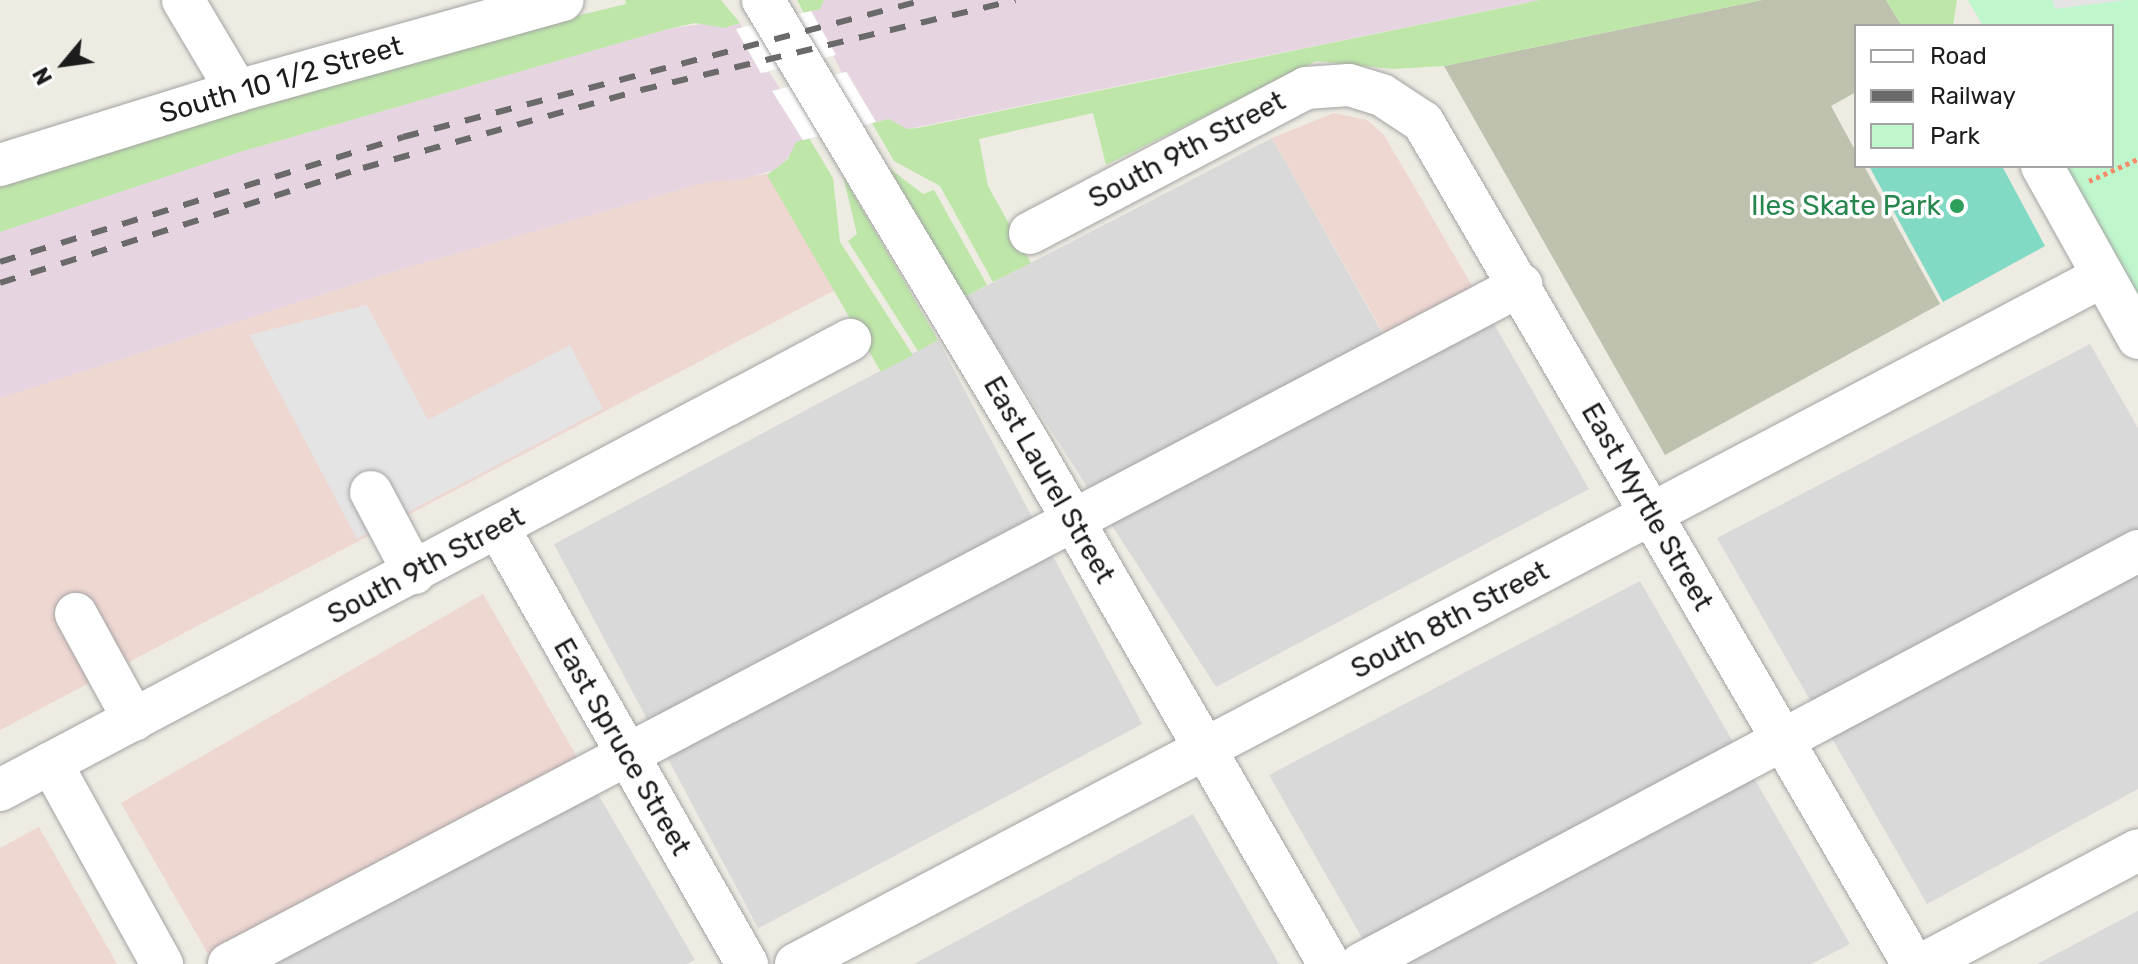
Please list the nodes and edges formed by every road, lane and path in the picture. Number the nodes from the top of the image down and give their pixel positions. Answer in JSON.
{"nodes":[{"id":1,"x":183,"y":0,"type":"edge"},
{"id":2,"x":563,"y":0,"type":"edge"},
{"id":3,"x":763,"y":0,"type":"edge"},
{"id":4,"x":1349,"y":85,"type":"joint"},
{"id":5,"x":237,"y":91,"type":"junction"},
{"id":6,"x":2138,"y":159,"type":"edge"},
{"id":7,"x":0,"y":165,"type":"edge"},
{"id":8,"x":2043,"y":168,"type":"edge"},
{"id":9,"x":2084,"y":184,"type":"dead end"},
{"id":10,"x":1030,"y":233,"type":"dead end"},
{"id":11,"x":2103,"y":276,"type":"junction"},
{"id":12,"x":1521,"y":285,"type":"junction"},
{"id":13,"x":2138,"y":338,"type":"edge"},
{"id":14,"x":850,"y":340,"type":"dead end"},
{"id":15,"x":371,"y":492,"type":"dead end"},
{"id":16,"x":1652,"y":514,"type":"junction"},
{"id":17,"x":1072,"y":519,"type":"junction"},
{"id":18,"x":499,"y":529,"type":"junction"},
{"id":19,"x":2138,"y":551,"type":"edge"},
{"id":20,"x":414,"y":573,"type":"junction"},
{"id":21,"x":76,"y":614,"type":"dead end"},
{"id":22,"x":134,"y":720,"type":"junction"},
{"id":23,"x":1782,"y":741,"type":"junction"},
{"id":24,"x":1206,"y":749,"type":"junction"},
{"id":25,"x":624,"y":752,"type":"junction"},
{"id":26,"x":51,"y":763,"type":"junction"},
{"id":27,"x":0,"y":790,"type":"edge"},
{"id":28,"x":2138,"y":850,"type":"edge"},
{"id":29,"x":162,"y":964,"type":"edge"},
{"id":30,"x":229,"y":964,"type":"edge"},
{"id":31,"x":747,"y":964,"type":"edge"},
{"id":32,"x":796,"y":964,"type":"edge"},
{"id":33,"x":1329,"y":964,"type":"edge"},
{"id":34,"x":1361,"y":964,"type":"edge"},
{"id":35,"x":1913,"y":964,"type":"edge"},
{"id":36,"x":1923,"y":964,"type":"edge"}],
"edges":[{"from":1,"to":5,"type":"street"},
{"from":2,"to":5,"type":"street","name":"South 10 1/2 Street"},
{"from":3,"to":17,"type":"street","name":"East Laurel Street"},
{"from":4,"to":10,"type":"street","name":"South 9th Street"},
{"from":4,"to":12,"type":"street","name":"East Myrtle Street"},
{"from":5,"to":7,"type":"street","name":"South 10 1/2 Street"},
{"from":6,"to":9,"type":"path"},
{"from":8,"to":11,"type":"street"},
{"from":11,"to":13,"type":"street"},
{"from":11,"to":16,"type":"street","name":"South 8th Street"},
{"from":12,"to":16,"type":"street","name":"East Myrtle Street"},
{"from":12,"to":17,"type":"street"},
{"from":14,"to":18,"type":"street","name":"South 9th Street"},
{"from":15,"to":20,"type":"street"},
{"from":16,"to":23,"type":"street","name":"East Myrtle Street"},
{"from":16,"to":24,"type":"street","name":"South 8th Street"},
{"from":17,"to":24,"type":"street","name":"East Laurel Street"},
{"from":17,"to":25,"type":"street"},
{"from":18,"to":20,"type":"street","name":"South 9th Street"},
{"from":18,"to":25,"type":"street","name":"East Spruce Street"},
{"from":19,"to":23,"type":"street"},
{"from":20,"to":22,"type":"street","name":"South 9th Street"},
{"from":21,"to":22,"type":"street"},
{"from":22,"to":26,"type":"street","name":"South 9th Street"},
{"from":23,"to":34,"type":"street"},
{"from":23,"to":35,"type":"street","name":"East Myrtle Street"},
{"from":24,"to":32,"type":"street","name":"South 8th Street"},
{"from":24,"to":33,"type":"street","name":"East Laurel Street"},
{"from":25,"to":30,"type":"street"},
{"from":25,"to":31,"type":"street","name":"East Spruce Street"},
{"from":26,"to":27,"type":"street","name":"South 9th Street"},
{"from":26,"to":29,"type":"street"},
{"from":28,"to":36,"type":"street"}]}
